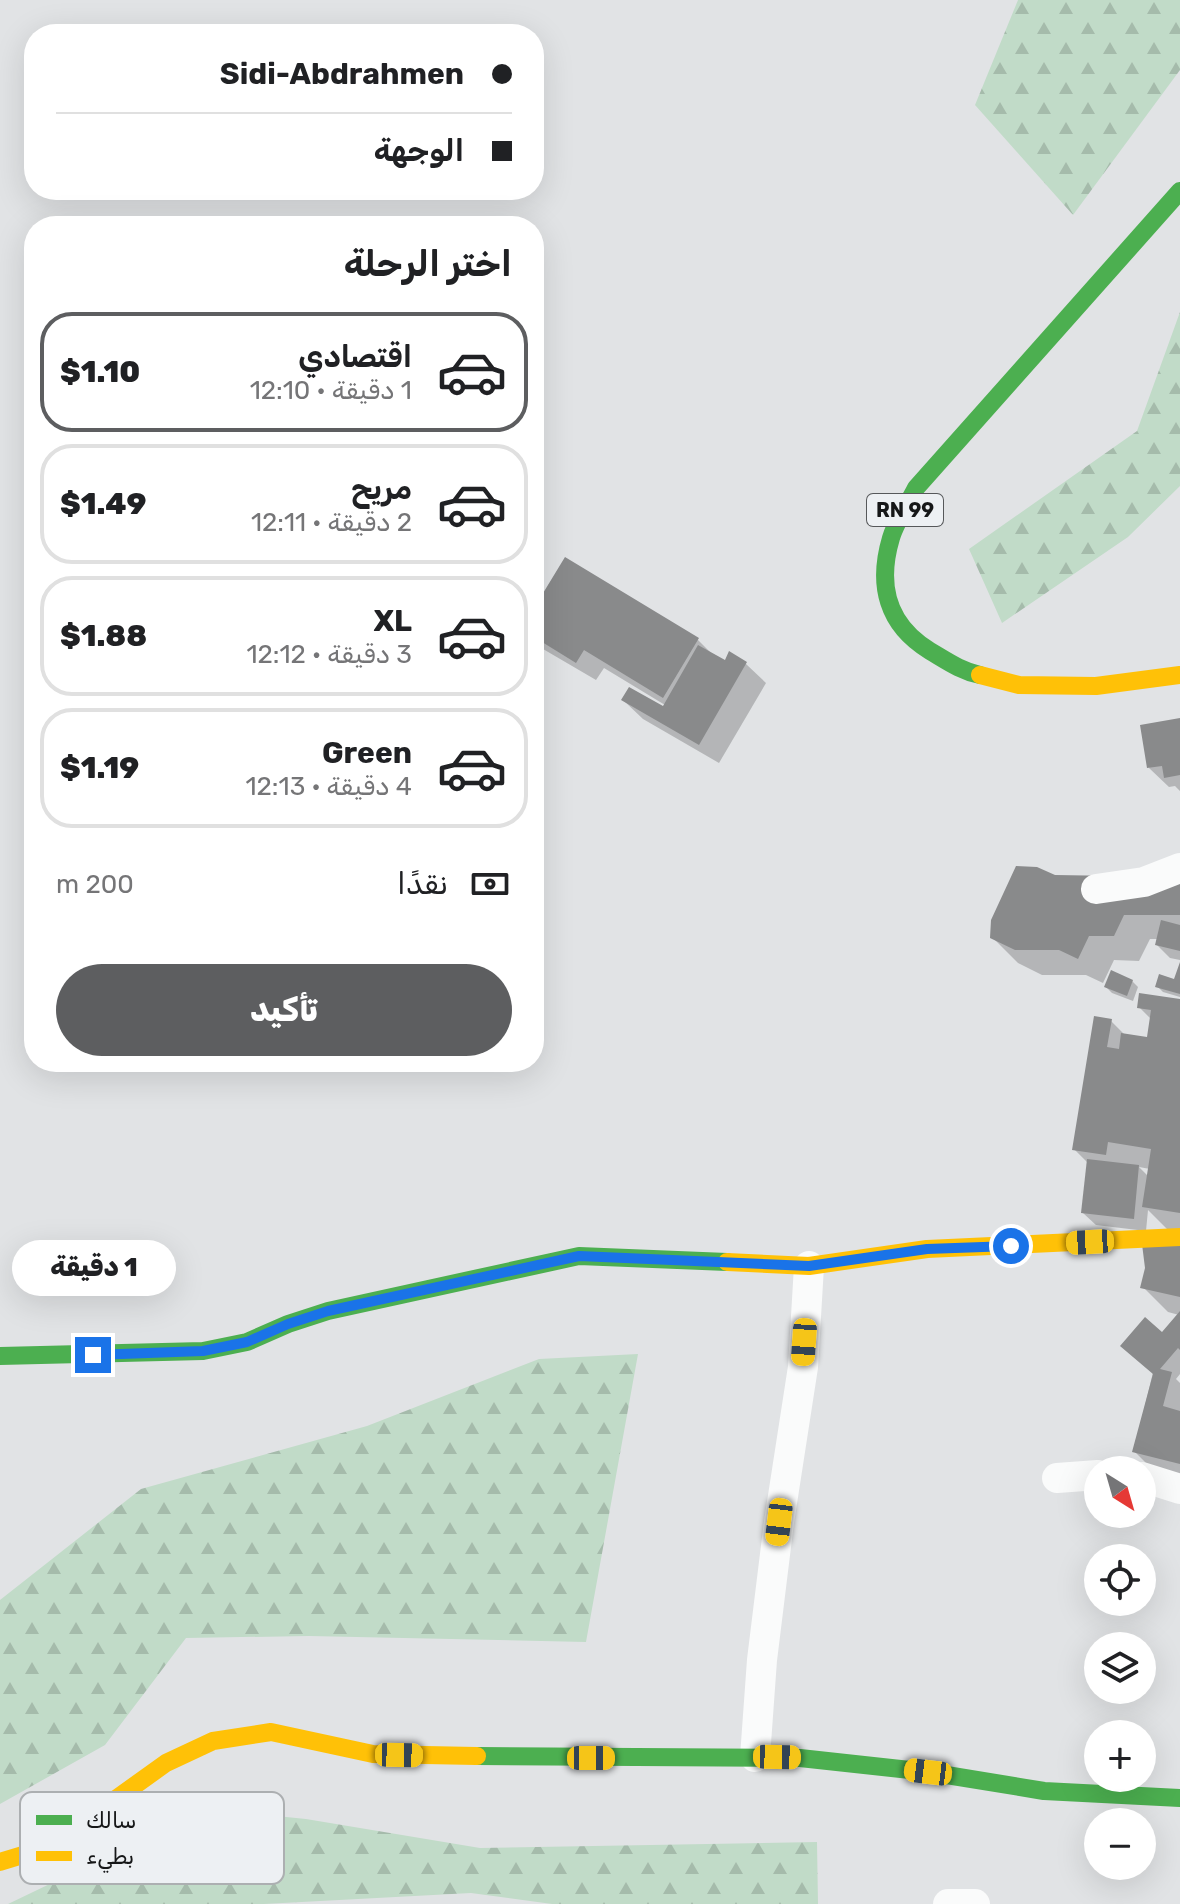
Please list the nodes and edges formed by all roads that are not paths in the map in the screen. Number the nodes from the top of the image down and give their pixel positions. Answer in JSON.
{"nodes":[{"id":1,"x":1180,"y":191,"type":"edge"},
{"id":2,"x":1180,"y":675,"type":"edge"},
{"id":3,"x":1180,"y":868,"type":"edge"},
{"id":4,"x":1096,"y":889,"type":"dead end"},
{"id":5,"x":1180,"y":1237,"type":"edge"},
{"id":6,"x":809,"y":1266,"type":"junction"},
{"id":7,"x":0,"y":1356,"type":"edge"},
{"id":8,"x":1084,"y":1476,"type":"edge"},
{"id":9,"x":1057,"y":1478,"type":"dead end"},
{"id":10,"x":1156,"y":1481,"type":"edge"},
{"id":11,"x":1180,"y":1489,"type":"edge"},
{"id":12,"x":755,"y":1757,"type":"junction"},
{"id":13,"x":126,"y":1792,"type":"edge"},
{"id":14,"x":1180,"y":1798,"type":"edge"},
{"id":15,"x":20,"y":1856,"type":"edge"},
{"id":16,"x":0,"y":1862,"type":"edge"},
{"id":17,"x":948,"y":1904,"type":"edge"},
{"id":18,"x":975,"y":1904,"type":"edge"}],
"edges":[{"from":1,"to":2,"type":"street","number":"RN 99"},
{"from":3,"to":4,"type":"street"},
{"from":5,"to":6,"type":"street"},
{"from":6,"to":7,"type":"street"},
{"from":6,"to":12,"type":"street"},
{"from":8,"to":9,"type":"street"},
{"from":10,"to":11,"type":"street"},
{"from":12,"to":13,"type":"street"},
{"from":12,"to":14,"type":"street"},
{"from":15,"to":16,"type":"street"},
{"from":17,"to":18,"type":"street"}]}
